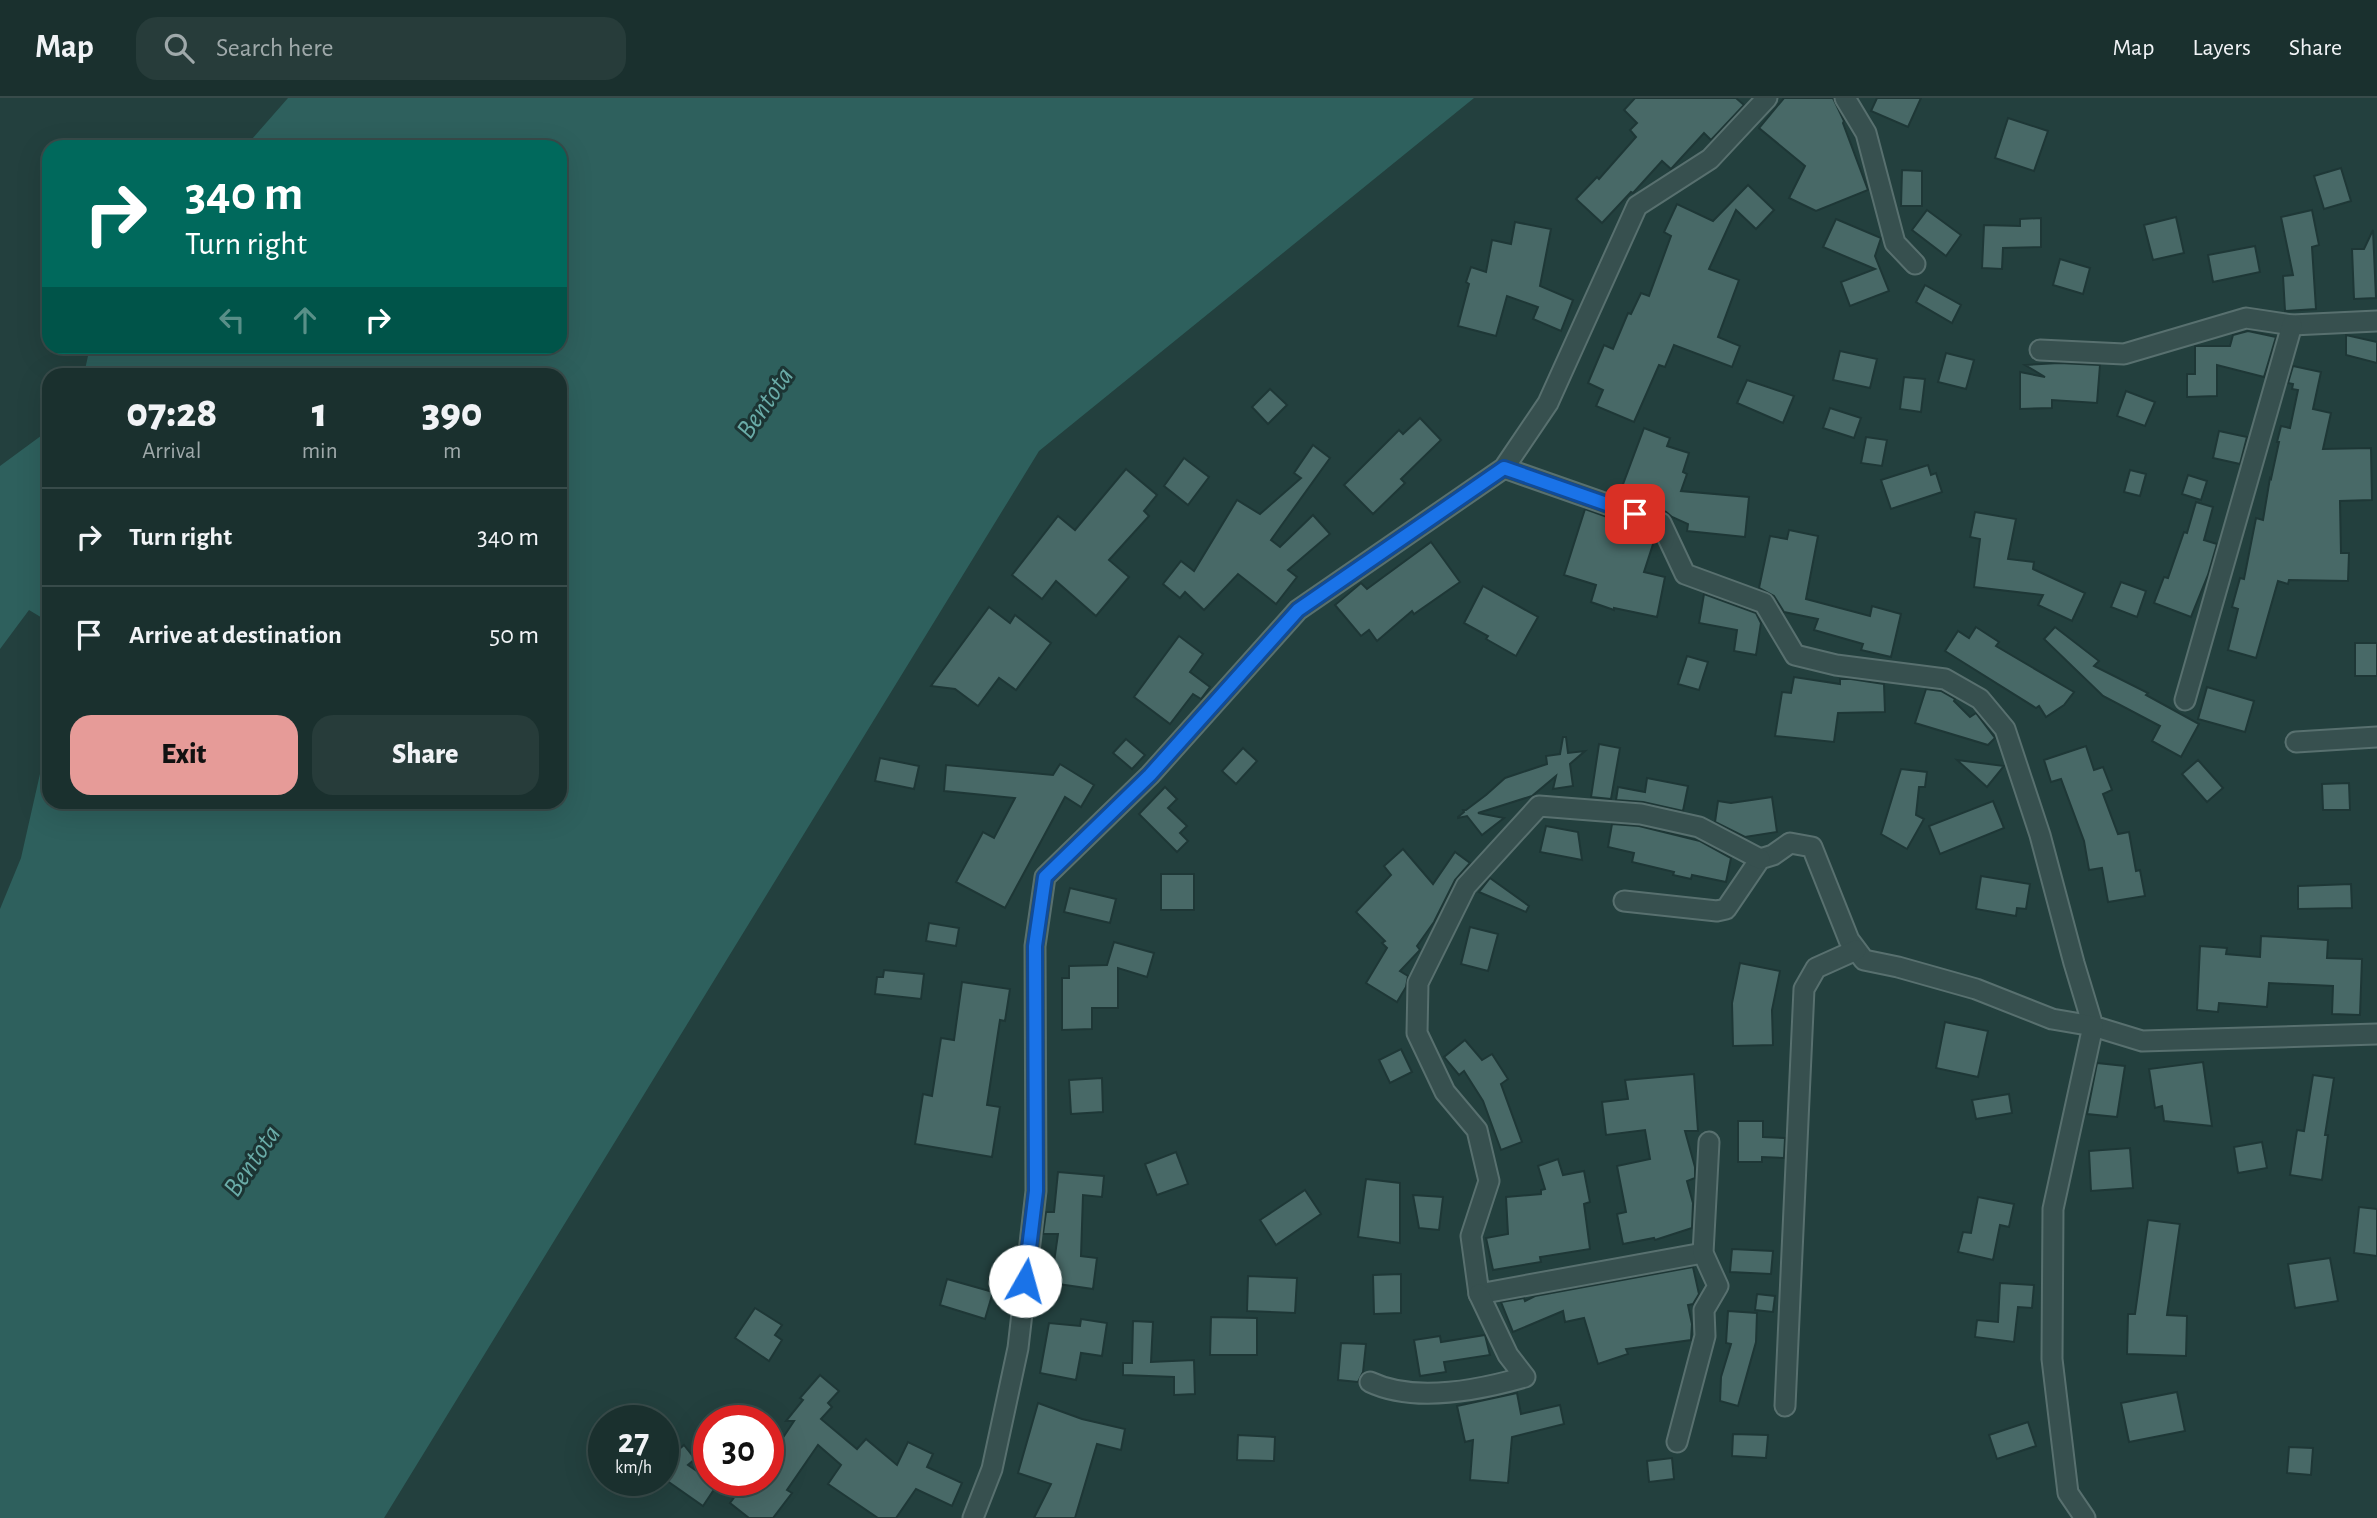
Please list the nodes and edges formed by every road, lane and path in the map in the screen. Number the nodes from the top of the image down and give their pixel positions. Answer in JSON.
{"nodes":[{"id":1,"x":1767,"y":98,"type":"edge"},
{"id":2,"x":1845,"y":98,"type":"edge"},
{"id":3,"x":1915,"y":264,"type":"dead end"},
{"id":4,"x":2377,"y":321,"type":"edge"},
{"id":5,"x":2292,"y":325,"type":"junction"},
{"id":6,"x":2040,"y":350,"type":"dead end"},
{"id":7,"x":1504,"y":468,"type":"junction"},
{"id":8,"x":2185,"y":701,"type":"dead end"},
{"id":9,"x":2377,"y":737,"type":"edge"},
{"id":10,"x":2296,"y":743,"type":"dead end"},
{"id":11,"x":1760,"y":859,"type":"junction"},
{"id":12,"x":1624,"y":901,"type":"dead end"},
{"id":13,"x":1856,"y":950,"type":"junction"},
{"id":14,"x":2093,"y":1026,"type":"junction"},
{"id":15,"x":2377,"y":1034,"type":"edge"},
{"id":16,"x":1709,"y":1142,"type":"dead end"},
{"id":17,"x":1703,"y":1253,"type":"junction"},
{"id":18,"x":1479,"y":1294,"type":"junction"},
{"id":19,"x":1370,"y":1382,"type":"dead end"},
{"id":20,"x":1786,"y":1406,"type":"dead end"},
{"id":21,"x":1677,"y":1442,"type":"dead end"},
{"id":22,"x":973,"y":1518,"type":"edge"},
{"id":23,"x":2085,"y":1518,"type":"edge"}],
"edges":[{"from":1,"to":7,"type":"street"},
{"from":2,"to":3,"type":"street"},
{"from":4,"to":5,"type":"street"},
{"from":5,"to":6,"type":"street"},
{"from":5,"to":8,"type":"street"},
{"from":7,"to":14,"type":"street"},
{"from":7,"to":22,"type":"street"},
{"from":9,"to":10,"type":"street"},
{"from":11,"to":12,"type":"street"},
{"from":11,"to":13,"type":"street"},
{"from":11,"to":18,"type":"street"},
{"from":13,"to":14,"type":"street"},
{"from":13,"to":20,"type":"street"},
{"from":14,"to":15,"type":"street"},
{"from":14,"to":23,"type":"street"},
{"from":16,"to":17,"type":"street"},
{"from":17,"to":18,"type":"street"},
{"from":17,"to":21,"type":"street"},
{"from":18,"to":19,"type":"street"}]}
